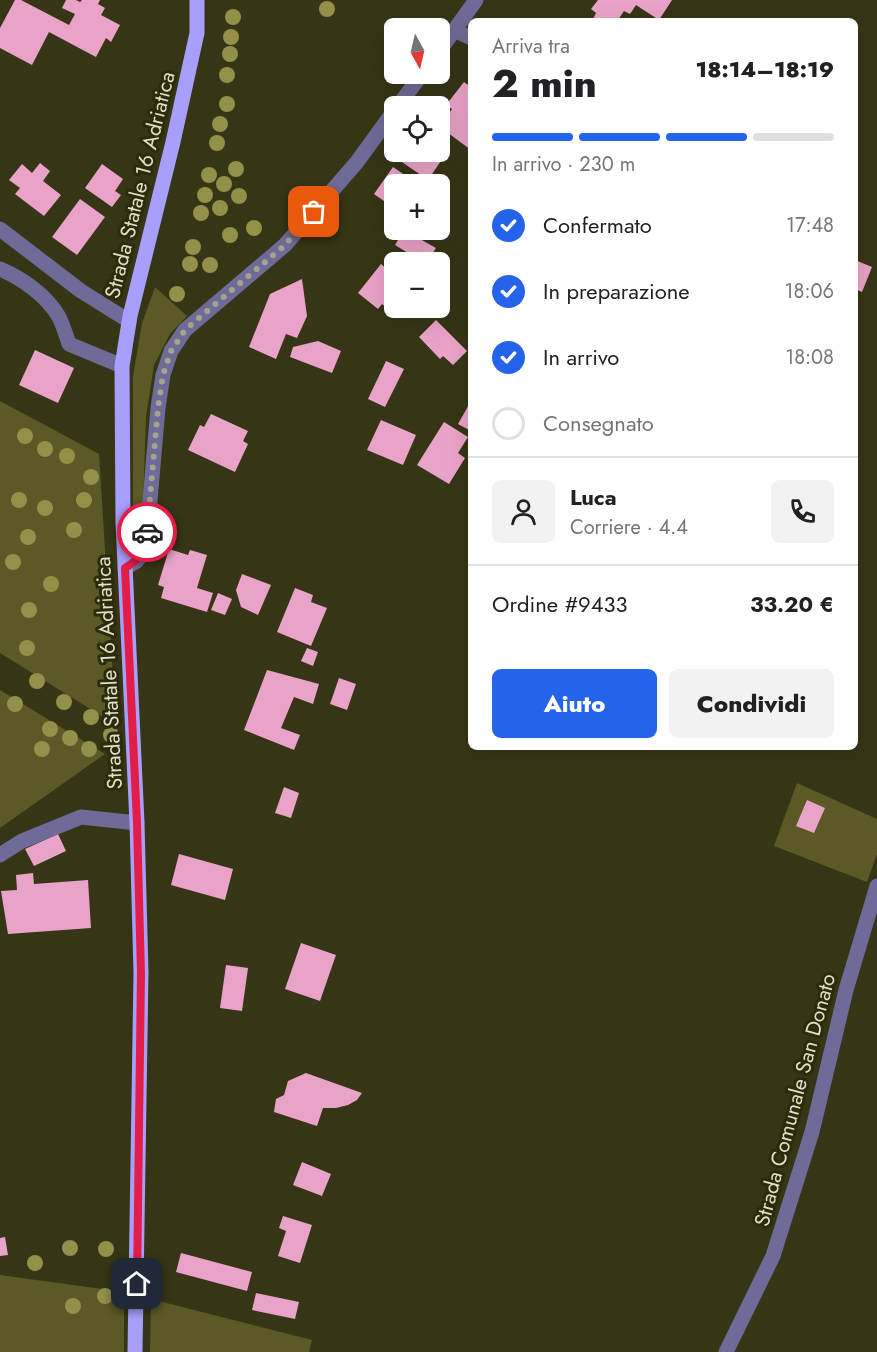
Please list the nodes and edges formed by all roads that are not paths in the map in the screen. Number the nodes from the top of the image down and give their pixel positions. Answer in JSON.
{"nodes":[{"id":1,"x":197,"y":0,"type":"edge"},
{"id":2,"x":476,"y":0,"type":"edge"},
{"id":3,"x":454,"y":30,"type":"junction"},
{"id":4,"x":450,"y":36,"type":"edge"},
{"id":5,"x":468,"y":37,"type":"edge"},
{"id":6,"x":384,"y":125,"type":"edge"},
{"id":7,"x":0,"y":229,"type":"edge"},
{"id":8,"x":0,"y":269,"type":"edge"},
{"id":9,"x":129,"y":321,"type":"junction"},
{"id":10,"x":122,"y":366,"type":"junction"},
{"id":11,"x":125,"y":568,"type":"junction"},
{"id":12,"x":137,"y":823,"type":"junction"},
{"id":13,"x":0,"y":855,"type":"edge"},
{"id":14,"x":877,"y":886,"type":"edge"},
{"id":15,"x":135,"y":1352,"type":"edge"},
{"id":16,"x":726,"y":1352,"type":"edge"}],
"edges":[{"from":1,"to":9,"type":"main road","name":"Strada Statale 16 Adriatica"},
{"from":2,"to":3,"type":"street"},
{"from":3,"to":4,"type":"street"},
{"from":3,"to":5,"type":"street"},
{"from":6,"to":11,"type":"street"},
{"from":7,"to":9,"type":"street"},
{"from":8,"to":10,"type":"street"},
{"from":9,"to":10,"type":"main road","name":"Strada Statale 16 Adriatica"},
{"from":10,"to":11,"type":"main road","name":"Strada Statale 16 Adriatica"},
{"from":11,"to":12,"type":"main road","name":"Strada Statale 16 Adriatica"},
{"from":12,"to":13,"type":"street"},
{"from":12,"to":15,"type":"main road","name":"Strada Statale 16 Adriatica"},
{"from":14,"to":16,"type":"street","name":"Strada Comunale San Donato"}]}
